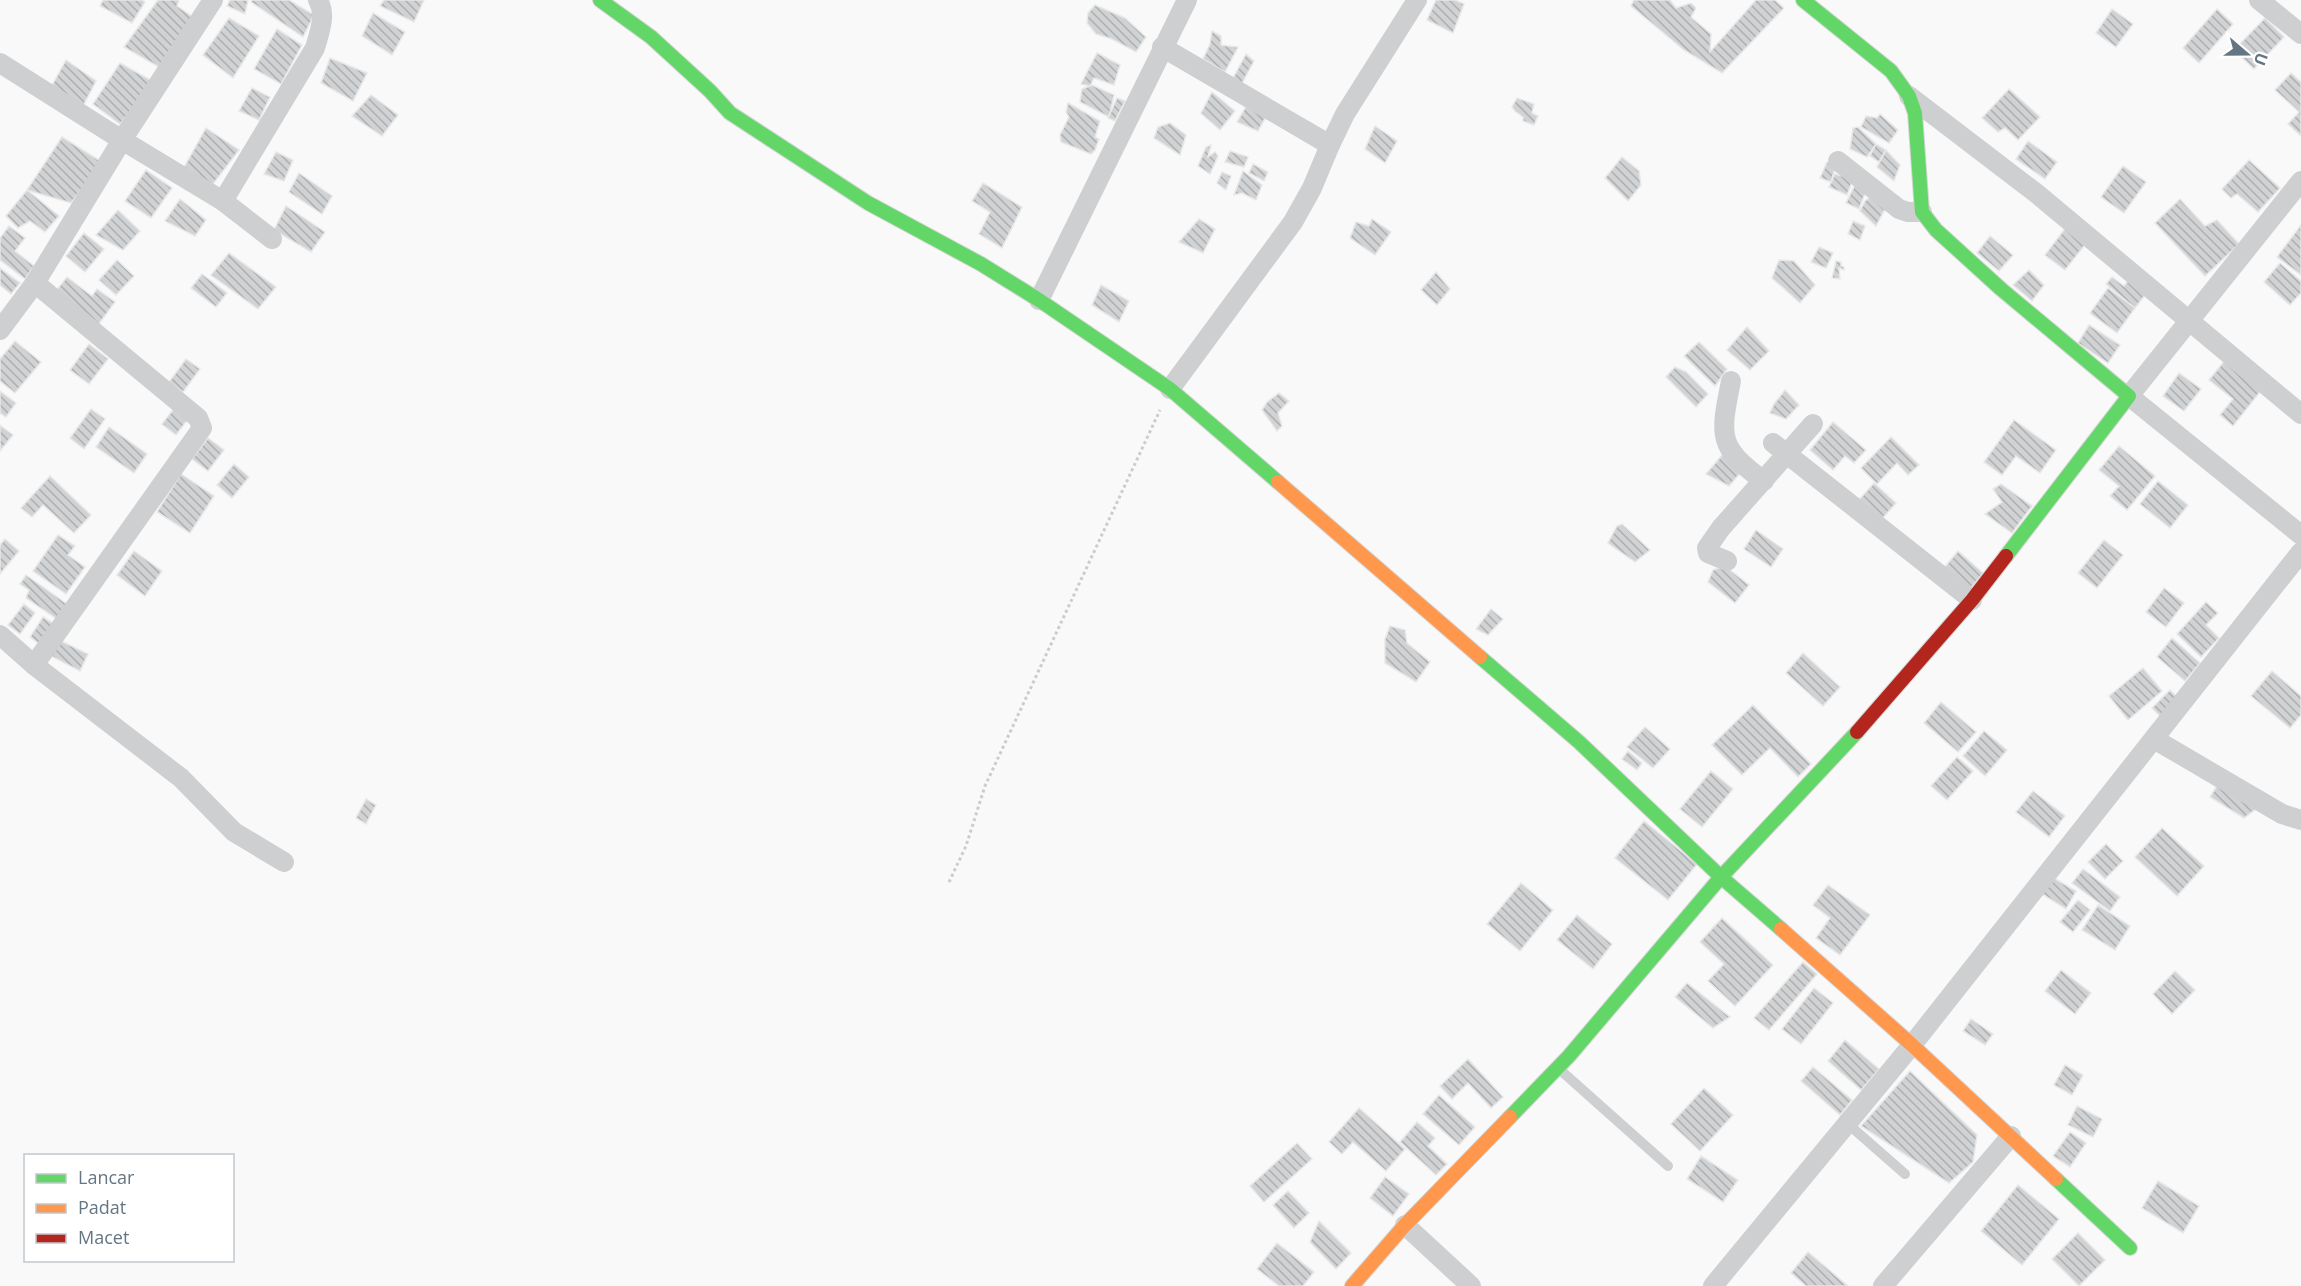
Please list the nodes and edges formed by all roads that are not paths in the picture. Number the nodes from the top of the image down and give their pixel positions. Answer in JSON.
{"nodes":[{"id":1,"x":213,"y":0,"type":"edge"},
{"id":2,"x":318,"y":0,"type":"edge"},
{"id":3,"x":600,"y":0,"type":"edge"},
{"id":4,"x":1187,"y":0,"type":"edge"},
{"id":5,"x":1417,"y":0,"type":"edge"},
{"id":6,"x":1803,"y":0,"type":"edge"},
{"id":7,"x":2259,"y":0,"type":"edge"},
{"id":8,"x":2301,"y":34,"type":"edge"},
{"id":9,"x":1162,"y":47,"type":"junction"},
{"id":10,"x":0,"y":63,"type":"edge"},
{"id":11,"x":1909,"y":96,"type":"junction"},
{"id":12,"x":122,"y":140,"type":"junction"},
{"id":13,"x":1330,"y":145,"type":"junction"},
{"id":14,"x":1838,"y":161,"type":"dead end"},
{"id":15,"x":2301,"y":181,"type":"edge"},
{"id":16,"x":224,"y":201,"type":"junction"},
{"id":17,"x":1923,"y":212,"type":"junction"},
{"id":18,"x":272,"y":239,"type":"dead end"},
{"id":19,"x":34,"y":283,"type":"junction"},
{"id":20,"x":1039,"y":300,"type":"junction"},
{"id":21,"x":2190,"y":320,"type":"junction"},
{"id":22,"x":0,"y":330,"type":"edge"},
{"id":23,"x":1731,"y":381,"type":"dead end"},
{"id":24,"x":1170,"y":389,"type":"junction"},
{"id":25,"x":2128,"y":396,"type":"junction"},
{"id":26,"x":2301,"y":414,"type":"edge"},
{"id":27,"x":1813,"y":424,"type":"dead end"},
{"id":28,"x":1780,"y":449,"type":"junction"},
{"id":29,"x":1764,"y":481,"type":"junction"},
{"id":30,"x":2298,"y":527,"type":"edge"},
{"id":31,"x":2301,"y":552,"type":"edge"},
{"id":32,"x":1727,"y":561,"type":"dead end"},
{"id":33,"x":1972,"y":600,"type":"junction"},
{"id":34,"x":0,"y":635,"type":"edge"},
{"id":35,"x":34,"y":665,"type":"junction"},
{"id":36,"x":2154,"y":739,"type":"junction"},
{"id":37,"x":2301,"y":820,"type":"edge"},
{"id":38,"x":284,"y":862,"type":"dead end"},
{"id":39,"x":1721,"y":877,"type":"junction"},
{"id":40,"x":1912,"y":1045,"type":"junction"},
{"id":41,"x":1558,"y":1068,"type":"junction"},
{"id":42,"x":1848,"y":1124,"type":"junction"},
{"id":43,"x":2011,"y":1136,"type":"junction"},
{"id":44,"x":1668,"y":1166,"type":"dead end"},
{"id":45,"x":1905,"y":1174,"type":"dead end"},
{"id":46,"x":1405,"y":1225,"type":"junction"},
{"id":47,"x":2130,"y":1248,"type":"dead end"},
{"id":48,"x":1352,"y":1286,"type":"edge"},
{"id":49,"x":1471,"y":1286,"type":"edge"},
{"id":50,"x":1713,"y":1286,"type":"edge"},
{"id":51,"x":1883,"y":1286,"type":"edge"}],
"edges":[{"from":1,"to":12,"type":"street"},
{"from":2,"to":16,"type":"street"},
{"from":3,"to":20,"type":"street"},
{"from":4,"to":9,"type":"street"},
{"from":5,"to":13,"type":"street"},
{"from":6,"to":11,"type":"street"},
{"from":7,"to":8,"type":"street"},
{"from":9,"to":13,"type":"street"},
{"from":9,"to":20,"type":"street"},
{"from":10,"to":12,"type":"street"},
{"from":11,"to":17,"type":"street"},
{"from":11,"to":21,"type":"street"},
{"from":12,"to":16,"type":"street"},
{"from":12,"to":19,"type":"street"},
{"from":13,"to":24,"type":"street"},
{"from":14,"to":17,"type":"street"},
{"from":15,"to":21,"type":"street"},
{"from":16,"to":18,"type":"street"},
{"from":17,"to":25,"type":"street"},
{"from":19,"to":22,"type":"street"},
{"from":19,"to":35,"type":"street"},
{"from":20,"to":24,"type":"street"},
{"from":21,"to":25,"type":"street"},
{"from":21,"to":26,"type":"street"},
{"from":23,"to":29,"type":"street"},
{"from":24,"to":39,"type":"street"},
{"from":25,"to":30,"type":"street"},
{"from":25,"to":33,"type":"street"},
{"from":27,"to":28,"type":"street"},
{"from":28,"to":29,"type":"street"},
{"from":28,"to":33,"type":"street"},
{"from":29,"to":32,"type":"street"},
{"from":31,"to":36,"type":"street"},
{"from":33,"to":39,"type":"street"},
{"from":34,"to":35,"type":"street"},
{"from":35,"to":38,"type":"street"},
{"from":36,"to":37,"type":"street"},
{"from":36,"to":40,"type":"street"},
{"from":39,"to":40,"type":"street"},
{"from":39,"to":41,"type":"street"},
{"from":40,"to":42,"type":"street"},
{"from":40,"to":43,"type":"street"},
{"from":41,"to":44,"type":"lane"},
{"from":41,"to":46,"type":"street"},
{"from":42,"to":45,"type":"lane"},
{"from":42,"to":50,"type":"street"},
{"from":43,"to":47,"type":"street"},
{"from":43,"to":51,"type":"street"},
{"from":46,"to":48,"type":"street"},
{"from":46,"to":49,"type":"street"}]}
